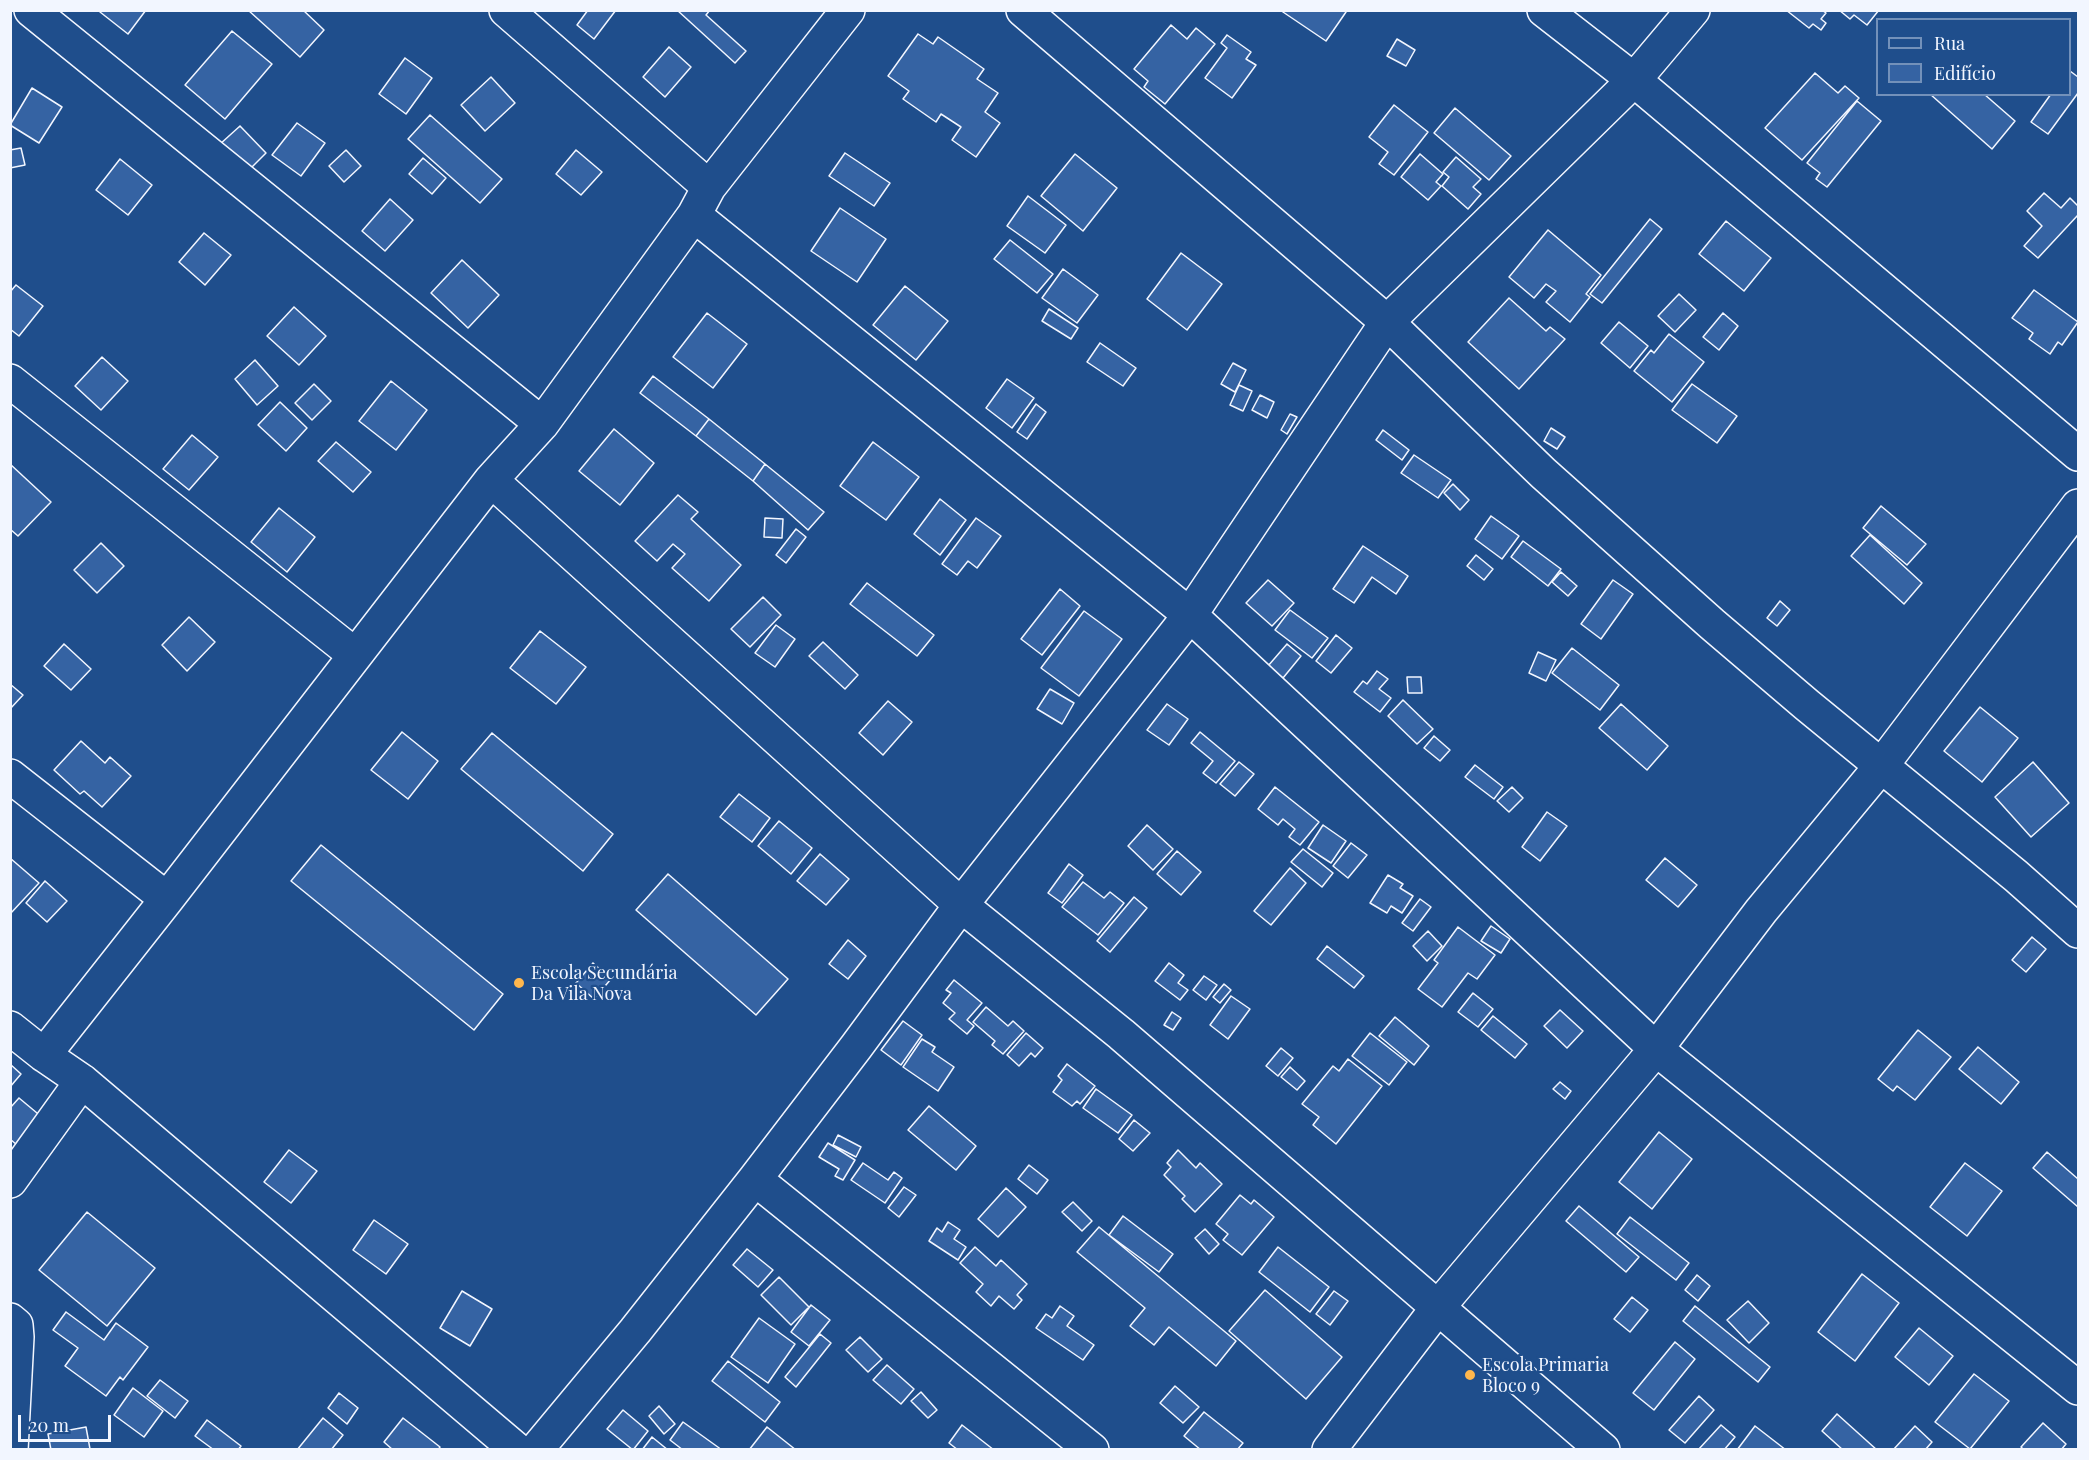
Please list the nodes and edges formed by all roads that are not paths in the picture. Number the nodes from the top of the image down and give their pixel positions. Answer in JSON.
{"nodes":[{"id":1,"x":31,"y":10,"type":"edge"},
{"id":2,"x":506,"y":10,"type":"edge"},
{"id":3,"x":848,"y":10,"type":"edge"},
{"id":4,"x":1023,"y":10,"type":"edge"},
{"id":5,"x":1544,"y":10,"type":"edge"},
{"id":6,"x":1693,"y":10,"type":"edge"},
{"id":7,"x":1634,"y":80,"type":"junction"},
{"id":8,"x":702,"y":201,"type":"junction"},
{"id":9,"x":1387,"y":322,"type":"junction"},
{"id":10,"x":10,"y":381,"type":"edge"},
{"id":11,"x":542,"y":424,"type":"junction"},
{"id":12,"x":2079,"y":454,"type":"edge"},
{"id":13,"x":491,"y":480,"type":"junction"},
{"id":14,"x":2079,"y":506,"type":"edge"},
{"id":15,"x":1190,"y":615,"type":"junction"},
{"id":16,"x":355,"y":656,"type":"junction"},
{"id":17,"x":1881,"y":765,"type":"junction"},
{"id":18,"x":10,"y":776,"type":"edge"},
{"id":19,"x":167,"y":900,"type":"junction"},
{"id":20,"x":961,"y":905,"type":"junction"},
{"id":21,"x":2079,"y":931,"type":"edge"},
{"id":22,"x":10,"y":1028,"type":"edge"},
{"id":23,"x":1656,"y":1049,"type":"junction"},
{"id":24,"x":44,"y":1055,"type":"junction"},
{"id":25,"x":82,"y":1081,"type":"junction"},
{"id":26,"x":755,"y":1179,"type":"junction"},
{"id":27,"x":10,"y":1181,"type":"edge"},
{"id":28,"x":1438,"y":1306,"type":"junction"},
{"id":29,"x":10,"y":1320,"type":"edge"},
{"id":30,"x":2079,"y":1388,"type":"edge"},
{"id":31,"x":11,"y":1449,"type":"edge"},
{"id":32,"x":517,"y":1449,"type":"edge"},
{"id":33,"x":536,"y":1449,"type":"edge"},
{"id":34,"x":1092,"y":1449,"type":"edge"},
{"id":35,"x":1329,"y":1449,"type":"edge"},
{"id":36,"x":1603,"y":1449,"type":"edge"}],
"edges":[{"from":1,"to":11,"type":"street"},
{"from":2,"to":8,"type":"street"},
{"from":3,"to":8,"type":"street"},
{"from":4,"to":9,"type":"street"},
{"from":5,"to":7,"type":"street"},
{"from":6,"to":7,"type":"street"},
{"from":7,"to":9,"type":"street"},
{"from":7,"to":12,"type":"street"},
{"from":8,"to":11,"type":"street"},
{"from":8,"to":15,"type":"street"},
{"from":9,"to":15,"type":"street"},
{"from":9,"to":17,"type":"street"},
{"from":10,"to":16,"type":"street"},
{"from":11,"to":13,"type":"street"},
{"from":13,"to":16,"type":"street"},
{"from":13,"to":20,"type":"street"},
{"from":14,"to":17,"type":"street"},
{"from":15,"to":20,"type":"street"},
{"from":15,"to":23,"type":"street"},
{"from":16,"to":19,"type":"street"},
{"from":17,"to":21,"type":"street"},
{"from":17,"to":23,"type":"street"},
{"from":18,"to":19,"type":"street"},
{"from":19,"to":24,"type":"street"},
{"from":20,"to":26,"type":"street"},
{"from":20,"to":28,"type":"street"},
{"from":22,"to":24,"type":"street"},
{"from":23,"to":28,"type":"street"},
{"from":23,"to":30,"type":"street"},
{"from":24,"to":25,"type":"street"},
{"from":25,"to":27,"type":"street"},
{"from":25,"to":32,"type":"street"},
{"from":26,"to":33,"type":"street"},
{"from":26,"to":34,"type":"street"},
{"from":28,"to":35,"type":"street"},
{"from":28,"to":36,"type":"street"},
{"from":29,"to":31,"type":"street"}]}
